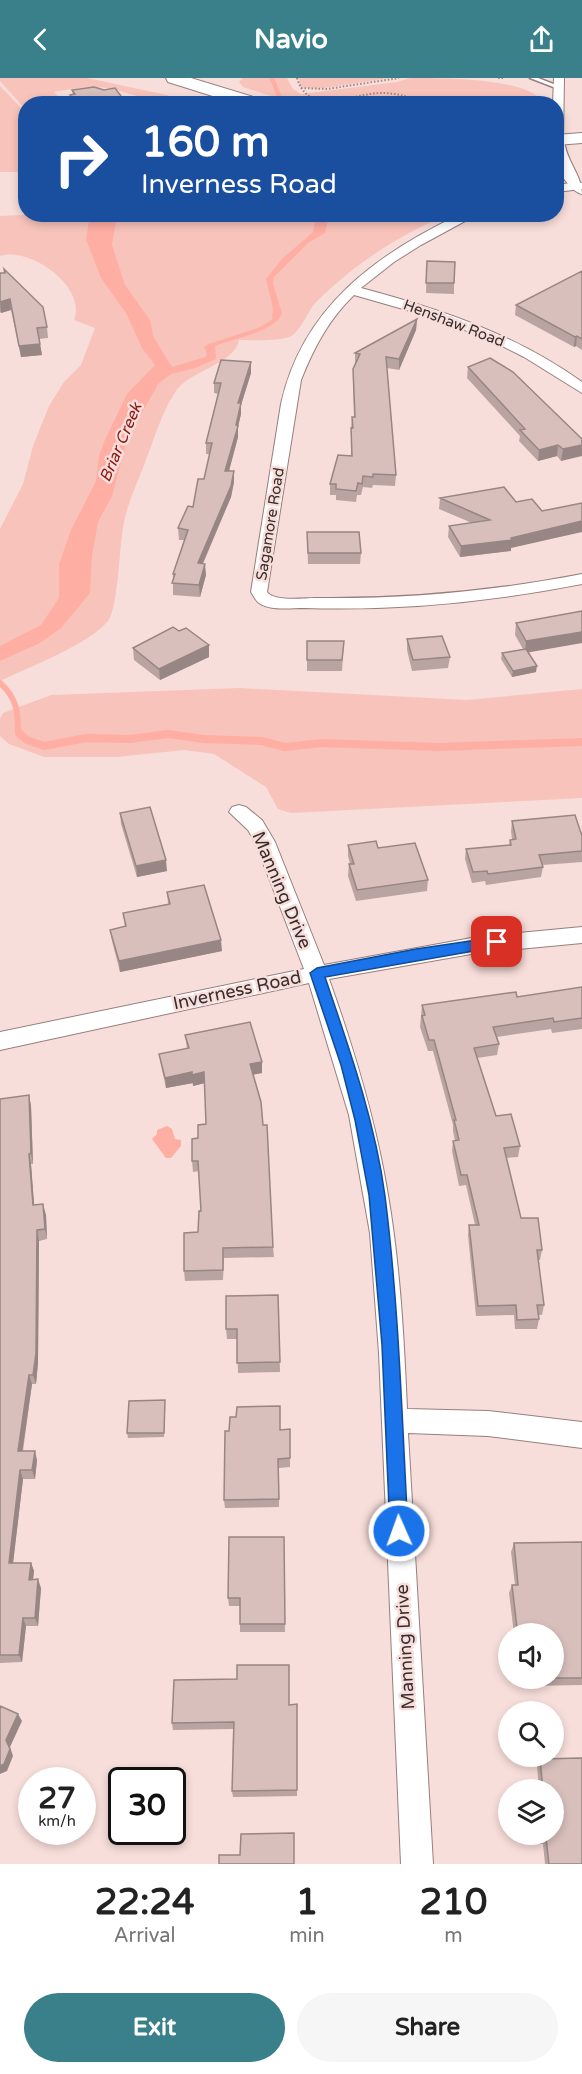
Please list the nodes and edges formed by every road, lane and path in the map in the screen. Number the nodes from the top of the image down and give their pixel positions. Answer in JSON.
{"nodes":[{"id":1,"x":174,"y":78,"type":"edge"},
{"id":2,"x":297,"y":78,"type":"edge"},
{"id":3,"x":399,"y":78,"type":"edge"},
{"id":4,"x":498,"y":78,"type":"edge"},
{"id":5,"x":505,"y":78,"type":"edge"},
{"id":6,"x":533,"y":78,"type":"edge"},
{"id":7,"x":559,"y":83,"type":"edge"},
{"id":8,"x":301,"y":88,"type":"junction"},
{"id":9,"x":231,"y":96,"type":"edge"},
{"id":10,"x":307,"y":96,"type":"edge"},
{"id":11,"x":358,"y":96,"type":"edge"},
{"id":12,"x":399,"y":96,"type":"edge"},
{"id":13,"x":582,"y":138,"type":"edge"},
{"id":14,"x":564,"y":139,"type":"edge"},
{"id":15,"x":564,"y":165,"type":"edge"},
{"id":16,"x":580,"y":188,"type":"edge"},
{"id":17,"x":564,"y":189,"type":"edge"},
{"id":18,"x":456,"y":222,"type":"edge"},
{"id":19,"x":352,"y":290,"type":"junction"},
{"id":20,"x":582,"y":389,"type":"edge"},
{"id":21,"x":582,"y":579,"type":"edge"},
{"id":22,"x":239,"y":812,"type":"dead end"},
{"id":23,"x":582,"y":935,"type":"edge"},
{"id":24,"x":317,"y":973,"type":"junction"},
{"id":25,"x":0,"y":1041,"type":"edge"},
{"id":26,"x":394,"y":1421,"type":"junction"},
{"id":27,"x":582,"y":1435,"type":"edge"},
{"id":28,"x":417,"y":1864,"type":"edge"}],
"edges":[{"from":1,"to":9,"type":"main road"},
{"from":2,"to":8,"type":"path"},
{"from":3,"to":8,"type":"path"},
{"from":4,"to":5,"type":"path"},
{"from":6,"to":7,"type":"lane"},
{"from":8,"to":10,"type":"path"},
{"from":11,"to":12,"type":"path"},
{"from":13,"to":14,"type":"main road"},
{"from":15,"to":16,"type":"street"},
{"from":16,"to":17,"type":"street"},
{"from":18,"to":19,"type":"street","name":"Sagamore Road"},
{"from":19,"to":20,"type":"street","name":"Henshaw Road"},
{"from":19,"to":21,"type":"street","name":"Sagamore Road"},
{"from":22,"to":24,"type":"street","name":"Manning Drive"},
{"from":23,"to":24,"type":"street","name":"Inverness Road"},
{"from":24,"to":25,"type":"street","name":"Inverness Road"},
{"from":24,"to":26,"type":"street","name":"Manning Drive"},
{"from":26,"to":27,"type":"street"},
{"from":26,"to":28,"type":"street","name":"Manning Drive"}]}
